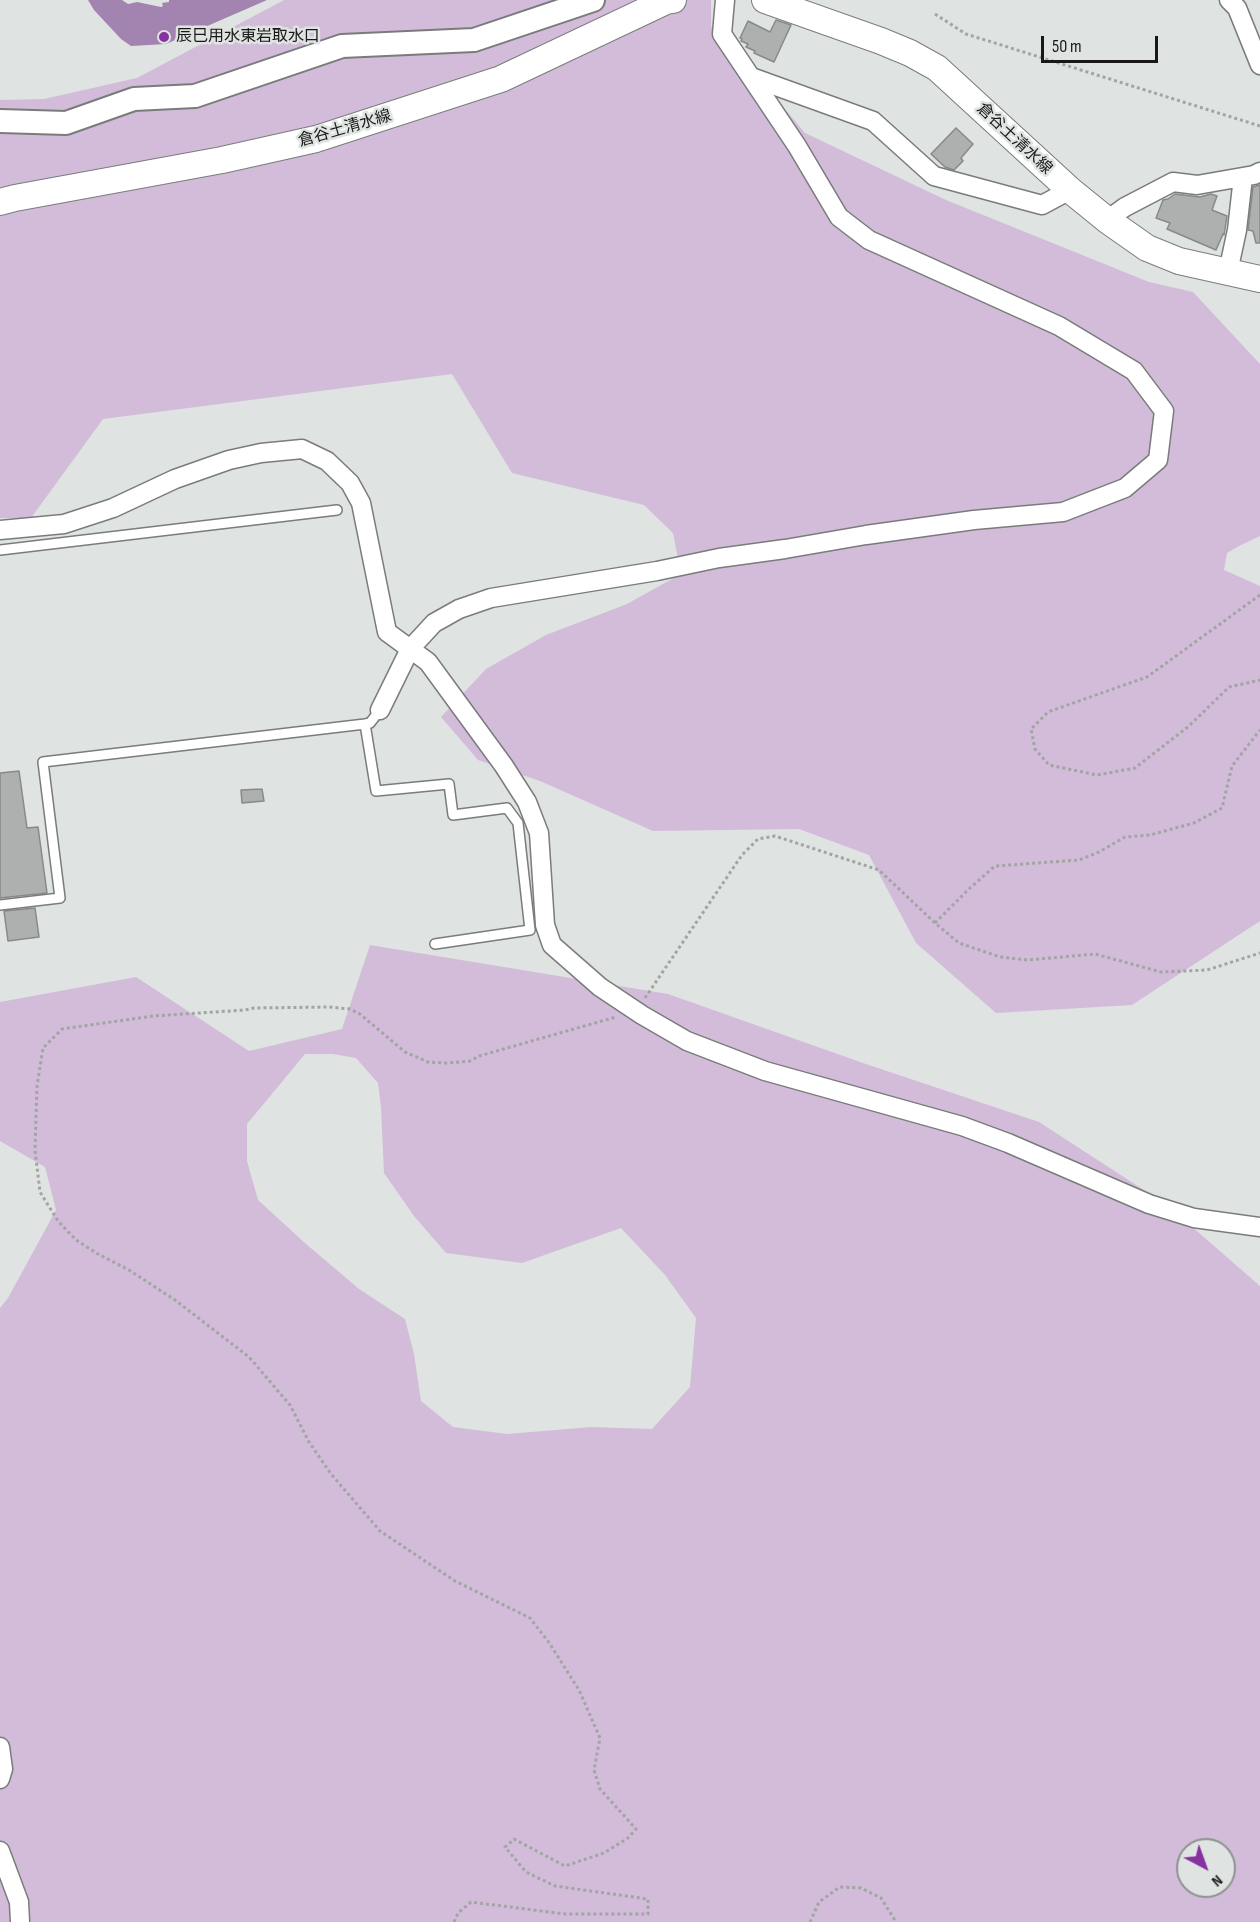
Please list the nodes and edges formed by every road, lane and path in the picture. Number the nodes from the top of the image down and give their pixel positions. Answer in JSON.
{"nodes":[{"id":1,"x":592,"y":0,"type":"edge"},
{"id":2,"x":673,"y":0,"type":"edge"},
{"id":3,"x":725,"y":0,"type":"edge"},
{"id":4,"x":765,"y":0,"type":"edge"},
{"id":5,"x":1229,"y":0,"type":"edge"},
{"id":6,"x":935,"y":14,"type":"dead end"},
{"id":7,"x":1260,"y":65,"type":"edge"},
{"id":8,"x":751,"y":77,"type":"junction"},
{"id":9,"x":0,"y":121,"type":"edge"},
{"id":10,"x":1260,"y":126,"type":"edge"},
{"id":11,"x":1252,"y":175,"type":"edge"},
{"id":12,"x":1070,"y":189,"type":"junction"},
{"id":13,"x":0,"y":202,"type":"edge"},
{"id":14,"x":1107,"y":220,"type":"junction"},
{"id":15,"x":1228,"y":272,"type":"junction"},
{"id":16,"x":1260,"y":279,"type":"edge"},
{"id":17,"x":337,"y":510,"type":"dead end"},
{"id":18,"x":0,"y":530,"type":"edge"},
{"id":19,"x":0,"y":550,"type":"edge"},
{"id":20,"x":1260,"y":595,"type":"edge"},
{"id":21,"x":410,"y":649,"type":"junction"},
{"id":22,"x":1260,"y":680,"type":"edge"},
{"id":23,"x":380,"y":710,"type":"joint"},
{"id":24,"x":364,"y":724,"type":"junction"},
{"id":25,"x":1260,"y":730,"type":"edge"},
{"id":26,"x":0,"y":905,"type":"edge"},
{"id":27,"x":935,"y":923,"type":"junction"},
{"id":28,"x":435,"y":944,"type":"dead end"},
{"id":29,"x":1260,"y":953,"type":"edge"},
{"id":30,"x":636,"y":1011,"type":"junction"},
{"id":31,"x":1260,"y":1227,"type":"edge"},
{"id":32,"x":0,"y":1747,"type":"edge"},
{"id":33,"x":0,"y":1779,"type":"edge"},
{"id":34,"x":0,"y":1851,"type":"edge"},
{"id":35,"x":20,"y":1922,"type":"edge"},
{"id":36,"x":454,"y":1922,"type":"edge"},
{"id":37,"x":810,"y":1922,"type":"edge"},
{"id":38,"x":896,"y":1922,"type":"edge"}],
"edges":[{"from":1,"to":9,"type":"street"},
{"from":2,"to":13,"type":"main road","name":"倉谷土清水線"},
{"from":3,"to":8,"type":"street"},
{"from":4,"to":12,"type":"main road","name":"倉谷土清水線"},
{"from":5,"to":7,"type":"street"},
{"from":6,"to":10,"type":"path"},
{"from":8,"to":12,"type":"street"},
{"from":8,"to":21,"type":"street"},
{"from":11,"to":14,"type":"street"},
{"from":11,"to":15,"type":"street"},
{"from":12,"to":14,"type":"main road","name":"倉谷土清水線"},
{"from":14,"to":15,"type":"main road","name":"倉谷土清水線"},
{"from":15,"to":16,"type":"main road","name":"倉谷土清水線"},
{"from":17,"to":19,"type":"lane"},
{"from":18,"to":21,"type":"street"},
{"from":20,"to":22,"type":"path"},
{"from":21,"to":23,"type":"street"},
{"from":21,"to":30,"type":"street"},
{"from":23,"to":24,"type":"lane"},
{"from":24,"to":26,"type":"lane"},
{"from":24,"to":28,"type":"lane"},
{"from":25,"to":27,"type":"path"},
{"from":27,"to":29,"type":"path"},
{"from":27,"to":30,"type":"path"},
{"from":30,"to":31,"type":"street"},
{"from":30,"to":36,"type":"path"},
{"from":32,"to":33,"type":"street"},
{"from":34,"to":35,"type":"street"},
{"from":37,"to":38,"type":"path"}]}
